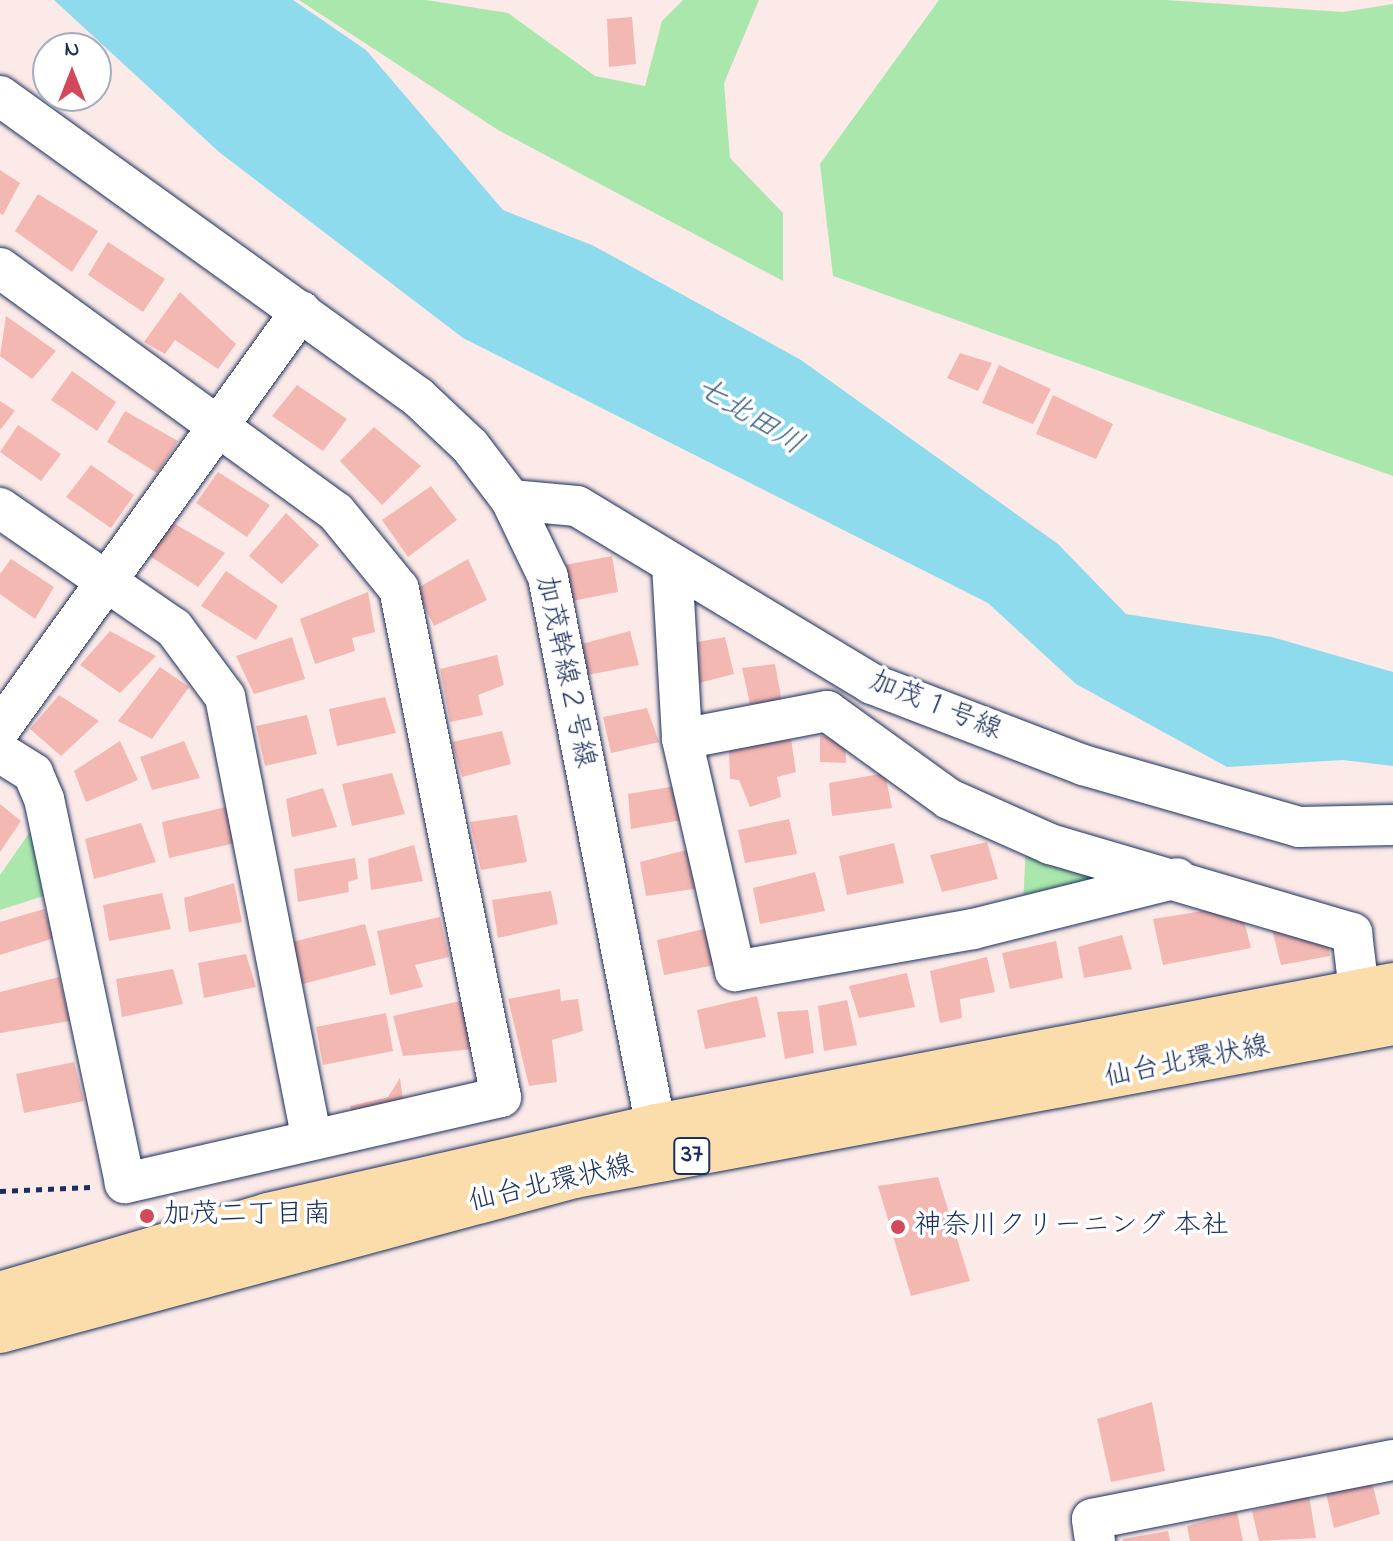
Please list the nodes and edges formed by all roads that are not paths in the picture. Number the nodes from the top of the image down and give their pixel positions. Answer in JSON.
{"nodes":[{"id":1,"x":0,"y":96,"type":"edge"},
{"id":2,"x":0,"y":268,"type":"edge"},
{"id":3,"x":301,"y":311,"type":"junction"},
{"id":4,"x":220,"y":431,"type":"junction"},
{"id":5,"x":511,"y":500,"type":"junction"},
{"id":6,"x":0,"y":508,"type":"edge"},
{"id":7,"x":672,"y":564,"type":"junction"},
{"id":8,"x":107,"y":586,"type":"junction"},
{"id":9,"x":0,"y":729,"type":"edge"},
{"id":10,"x":682,"y":739,"type":"junction"},
{"id":11,"x":0,"y":752,"type":"edge"},
{"id":12,"x":1393,"y":825,"type":"edge"},
{"id":13,"x":1177,"y":878,"type":"junction"},
{"id":14,"x":1376,"y":988,"type":"edge"},
{"id":15,"x":1393,"y":1023,"type":"edge"},
{"id":16,"x":312,"y":1140,"type":"junction"},
{"id":17,"x":659,"y":1144,"type":"junction"},
{"id":18,"x":0,"y":1294,"type":"edge"},
{"id":19,"x":0,"y":1331,"type":"edge"},
{"id":20,"x":1393,"y":1460,"type":"edge"},
{"id":21,"x":1095,"y":1541,"type":"edge"}],
"edges":[{"from":1,"to":3,"type":"street","name":"加茂幹線２号線"},
{"from":2,"to":4,"type":"street"},
{"from":3,"to":4,"type":"street"},
{"from":3,"to":5,"type":"street","name":"加茂幹線２号線"},
{"from":4,"to":8,"type":"street"},
{"from":4,"to":16,"type":"street"},
{"from":5,"to":7,"type":"street","name":"加茂１号線"},
{"from":5,"to":17,"type":"street","name":"加茂幹線２号線"},
{"from":6,"to":8,"type":"street"},
{"from":7,"to":10,"type":"street"},
{"from":7,"to":12,"type":"street","name":"加茂１号線"},
{"from":8,"to":9,"type":"street"},
{"from":8,"to":16,"type":"street"},
{"from":10,"to":13,"type":"street"},
{"from":10,"to":13,"type":"street"},
{"from":11,"to":16,"type":"street"},
{"from":13,"to":14,"type":"street"},
{"from":14,"to":17,"type":"main road","name":"仙台北環状線","number":"37"},
{"from":15,"to":17,"type":"main road","name":"仙台北環状線","number":"37"},
{"from":17,"to":18,"type":"main road","name":"仙台北環状線","number":"37"},
{"from":17,"to":19,"type":"main road","name":"仙台北環状線","number":"37"},
{"from":20,"to":21,"type":"street"}]}
